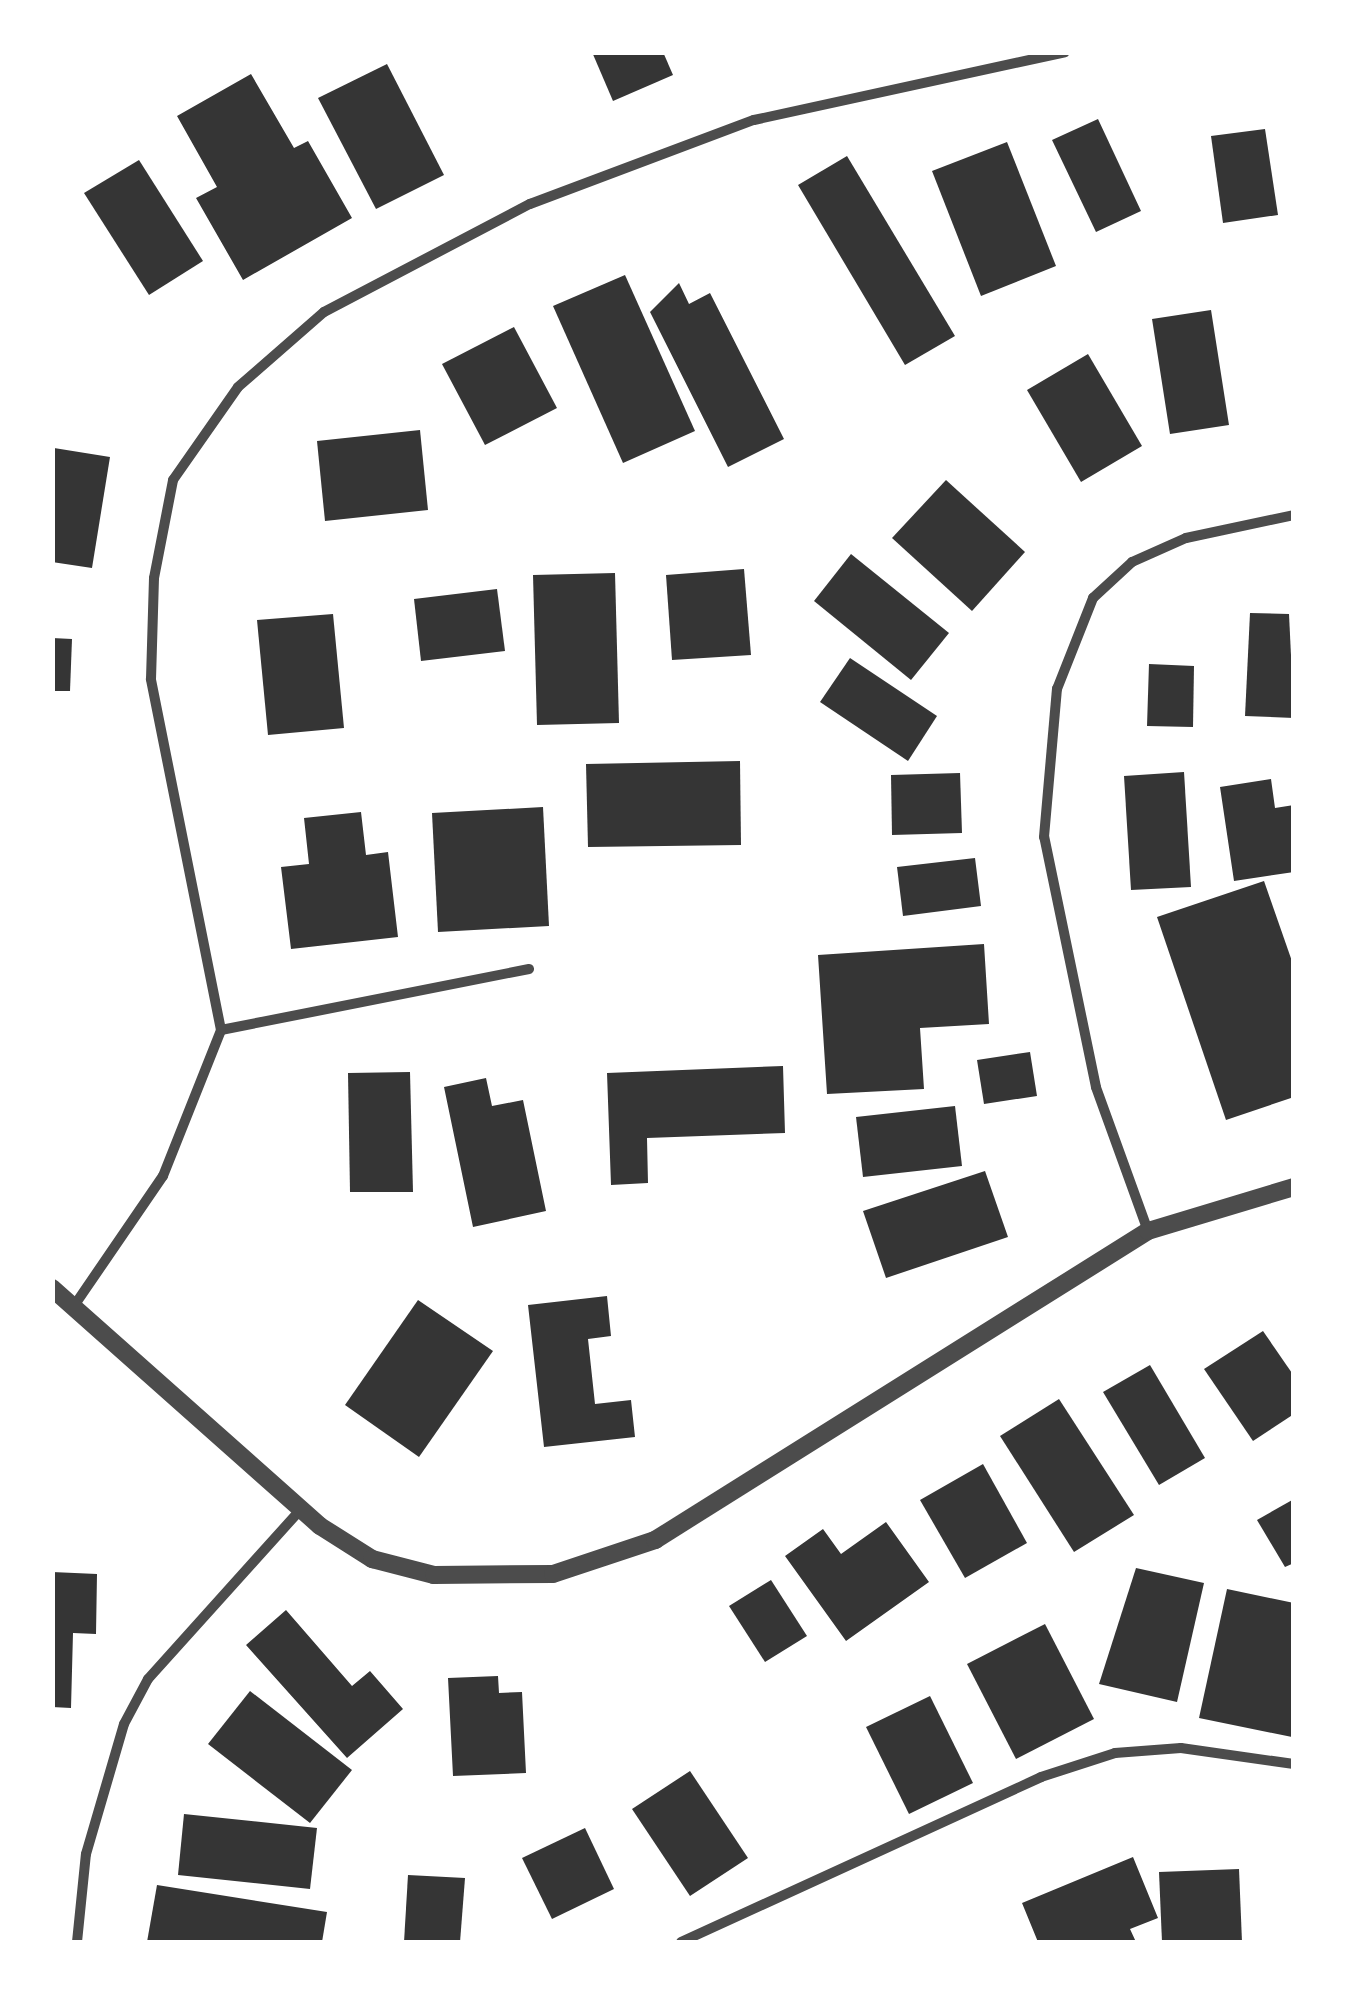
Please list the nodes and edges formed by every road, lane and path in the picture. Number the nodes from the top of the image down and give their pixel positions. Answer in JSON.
{"nodes":[{"id":1,"x":1065,"y":52,"type":"edge"},
{"id":2,"x":1294,"y":515,"type":"edge"},
{"id":3,"x":529,"y":969,"type":"dead end"},
{"id":4,"x":221,"y":1030,"type":"junction"},
{"id":5,"x":1294,"y":1188,"type":"edge"},
{"id":6,"x":1148,"y":1231,"type":"junction"},
{"id":7,"x":52,"y":1288,"type":"edge"},
{"id":8,"x":76,"y":1303,"type":"junction"},
{"id":9,"x":301,"y":1510,"type":"junction"},
{"id":10,"x":1294,"y":1764,"type":"edge"},
{"id":11,"x":77,"y":1942,"type":"edge"},
{"id":12,"x":682,"y":1942,"type":"edge"}],
"edges":[{"from":1,"to":4,"type":"street"},
{"from":2,"to":6,"type":"street"},
{"from":3,"to":4,"type":"street"},
{"from":4,"to":8,"type":"street"},
{"from":5,"to":6,"type":"street"},
{"from":6,"to":9,"type":"street"},
{"from":7,"to":8,"type":"street"},
{"from":8,"to":9,"type":"street"},
{"from":9,"to":11,"type":"street"},
{"from":10,"to":12,"type":"street"}]}
